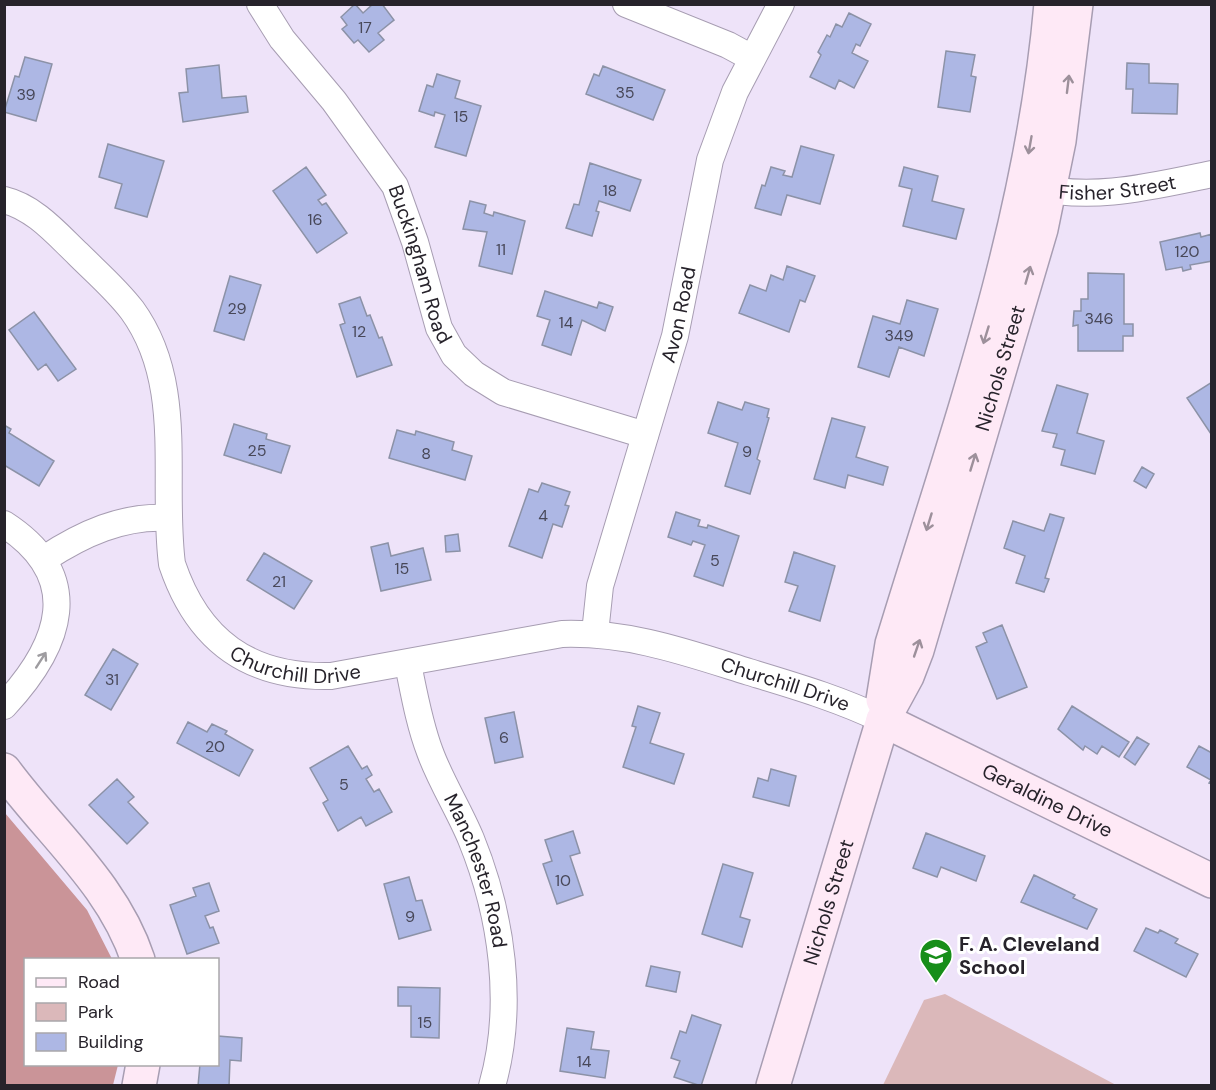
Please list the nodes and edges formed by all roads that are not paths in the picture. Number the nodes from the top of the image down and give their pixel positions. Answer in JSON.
{"nodes":[{"id":1,"x":260,"y":4,"type":"edge"},
{"id":2,"x":626,"y":4,"type":"edge"},
{"id":3,"x":781,"y":4,"type":"edge"},
{"id":4,"x":1051,"y":4,"type":"edge"},
{"id":5,"x":1076,"y":4,"type":"edge"},
{"id":6,"x":752,"y":58,"type":"junction"},
{"id":7,"x":1212,"y":174,"type":"edge"},
{"id":8,"x":1036,"y":188,"type":"junction"},
{"id":9,"x":4,"y":200,"type":"edge"},
{"id":10,"x":645,"y":435,"type":"junction"},
{"id":11,"x":169,"y":518,"type":"junction"},
{"id":12,"x":4,"y":524,"type":"edge"},
{"id":13,"x":44,"y":559,"type":"junction"},
{"id":14,"x":595,"y":633,"type":"junction"},
{"id":15,"x":408,"y":664,"type":"junction"},
{"id":16,"x":4,"y":706,"type":"edge"},
{"id":17,"x":883,"y":720,"type":"junction"},
{"id":18,"x":4,"y":770,"type":"edge"},
{"id":19,"x":1212,"y":881,"type":"edge"},
{"id":20,"x":137,"y":958,"type":"edge"},
{"id":21,"x":143,"y":1066,"type":"edge"},
{"id":22,"x":139,"y":1086,"type":"edge"},
{"id":23,"x":492,"y":1086,"type":"edge"},
{"id":24,"x":772,"y":1086,"type":"edge"}],
"edges":[{"from":1,"to":10,"type":"street","name":"Buckingham Road"},
{"from":2,"to":6,"type":"street"},
{"from":3,"to":6,"type":"street","name":"Avon Road"},
{"from":4,"to":8,"type":"main road","name":"Nichols Street","one_way":true},
{"from":8,"to":5,"type":"main road","name":"Nichols Street","one_way":true},
{"from":6,"to":10,"type":"street","name":"Avon Road"},
{"from":7,"to":8,"type":"street","name":"Fisher Street"},
{"from":8,"to":17,"type":"main road","name":"Nichols Street"},
{"from":9,"to":11,"type":"street","name":"Churchill Drive"},
{"from":10,"to":14,"type":"street","name":"Avon Road"},
{"from":11,"to":13,"type":"street"},
{"from":11,"to":15,"type":"street","name":"Churchill Drive"},
{"from":12,"to":13,"type":"street"},
{"from":16,"to":13,"type":"street","one_way":true},
{"from":14,"to":15,"type":"street","name":"Churchill Drive"},
{"from":14,"to":17,"type":"street","name":"Churchill Drive"},
{"from":15,"to":23,"type":"street","name":"Manchester Road"},
{"from":17,"to":19,"type":"main road","name":"Geraldine Drive"},
{"from":17,"to":24,"type":"main road","name":"Nichols Street"},
{"from":18,"to":20,"type":"main road"},
{"from":21,"to":22,"type":"main road"}]}
